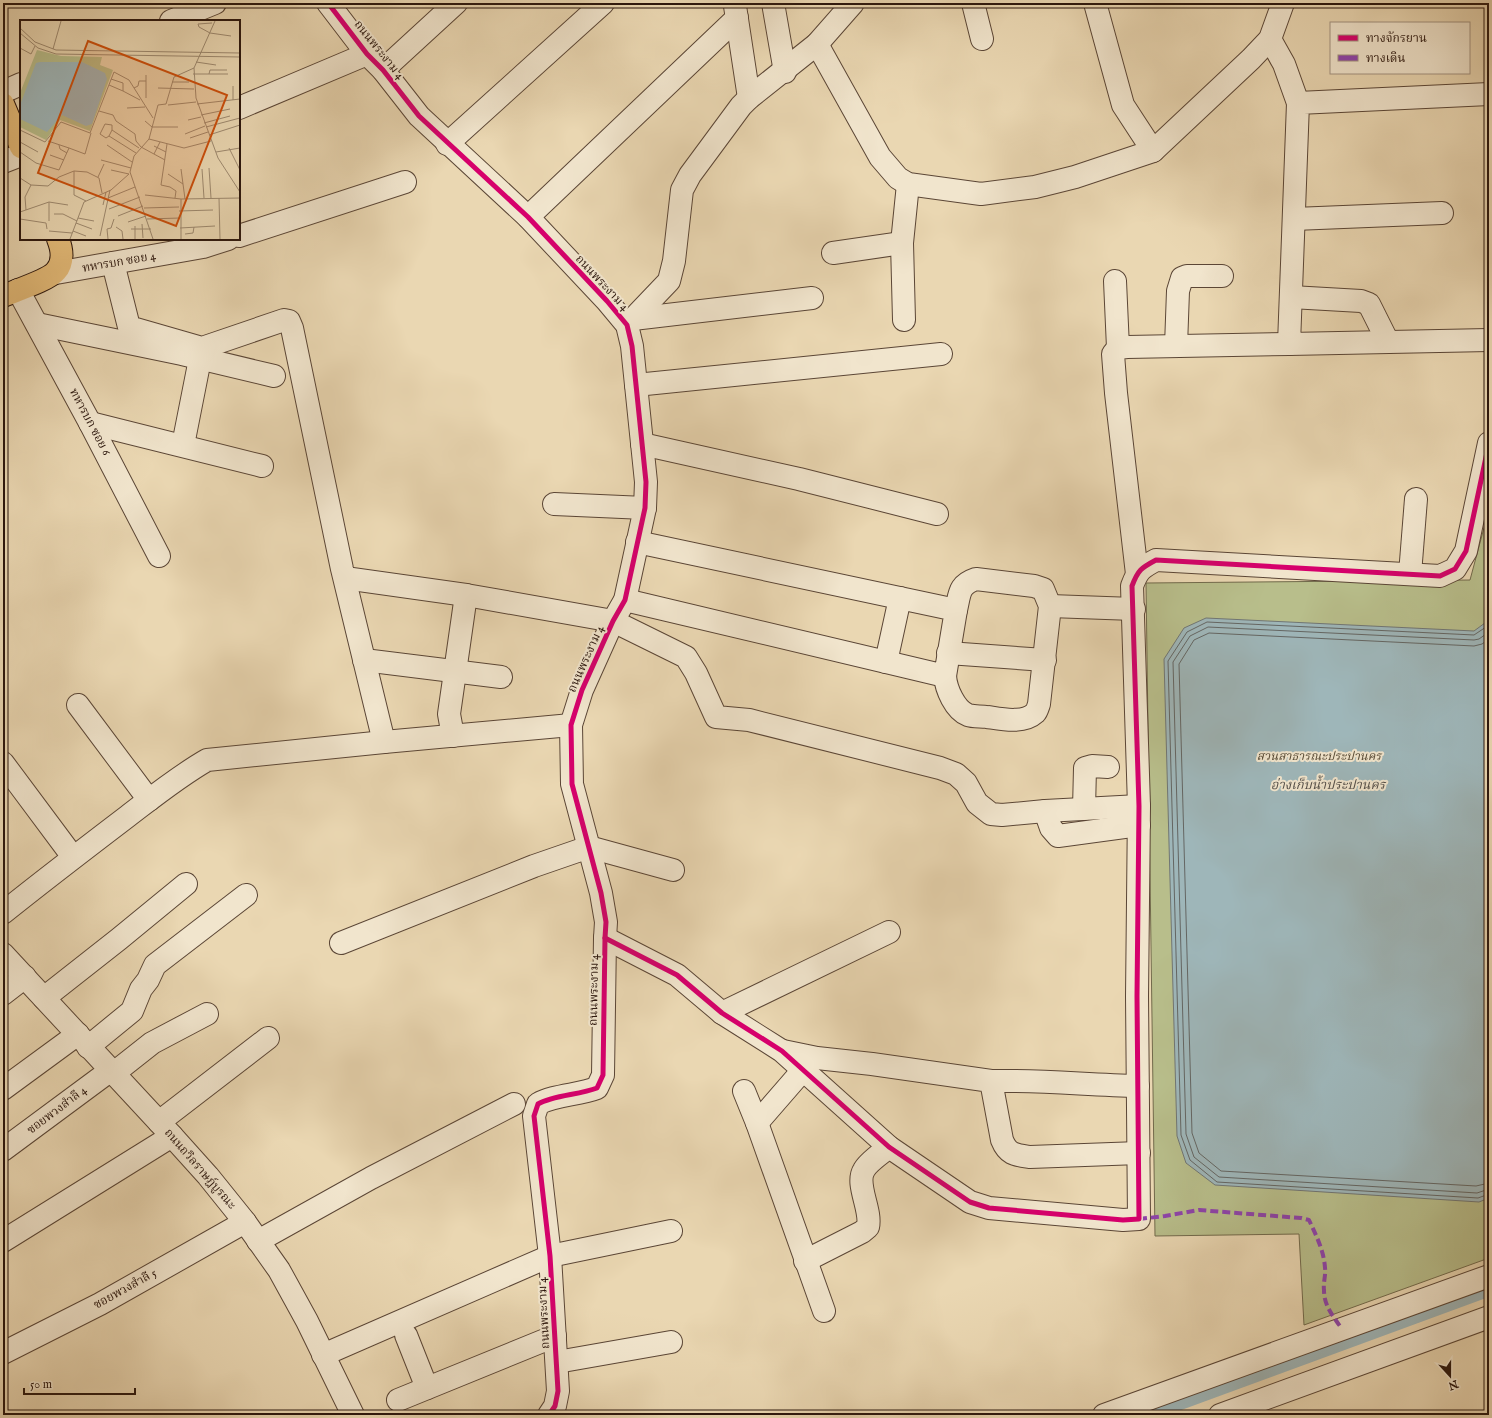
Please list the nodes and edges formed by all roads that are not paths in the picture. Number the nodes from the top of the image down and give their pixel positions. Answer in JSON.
{"nodes":[{"id":1,"x":215,"y":3,"type":"edge"},
{"id":2,"x":328,"y":3,"type":"edge"},
{"id":3,"x":456,"y":3,"type":"edge"},
{"id":4,"x":603,"y":3,"type":"edge"},
{"id":5,"x":773,"y":3,"type":"edge"},
{"id":6,"x":853,"y":3,"type":"edge"},
{"id":7,"x":972,"y":3,"type":"edge"},
{"id":8,"x":1095,"y":3,"type":"edge"},
{"id":9,"x":1283,"y":3,"type":"edge"},
{"id":10,"x":736,"y":10,"type":"edge"},
{"id":11,"x":173,"y":20,"type":"edge"},
{"id":12,"x":982,"y":39,"type":"dead end"},
{"id":13,"x":1270,"y":39,"type":"junction"},
{"id":14,"x":817,"y":44,"type":"junction"},
{"id":15,"x":367,"y":54,"type":"junction"},
{"id":16,"x":383,"y":70,"type":"junction"},
{"id":17,"x":785,"y":72,"type":"junction"},
{"id":18,"x":20,"y":84,"type":"edge"},
{"id":19,"x":3,"y":92,"type":"edge"},
{"id":20,"x":1489,"y":94,"type":"edge"},
{"id":21,"x":750,"y":98,"type":"junction"},
{"id":22,"x":1298,"y":103,"type":"junction"},
{"id":23,"x":3,"y":104,"type":"edge"},
{"id":24,"x":240,"y":108,"type":"edge"},
{"id":25,"x":447,"y":144,"type":"junction"},
{"id":26,"x":20,"y":145,"type":"edge"},
{"id":27,"x":1152,"y":151,"type":"junction"},
{"id":28,"x":20,"y":155,"type":"edge"},
{"id":29,"x":3,"y":162,"type":"edge"},
{"id":30,"x":405,"y":182,"type":"dead end"},
{"id":31,"x":908,"y":184,"type":"junction"},
{"id":32,"x":1442,"y":213,"type":"dead end"},
{"id":33,"x":528,"y":217,"type":"junction"},
{"id":34,"x":1294,"y":219,"type":"junction"},
{"id":35,"x":240,"y":236,"type":"edge"},
{"id":36,"x":58,"y":240,"type":"edge"},
{"id":37,"x":225,"y":240,"type":"edge"},
{"id":38,"x":902,"y":243,"type":"junction"},
{"id":39,"x":833,"y":253,"type":"dead end"},
{"id":40,"x":113,"y":263,"type":"junction"},
{"id":41,"x":56,"y":272,"type":"junction"},
{"id":42,"x":1222,"y":276,"type":"dead end"},
{"id":43,"x":1115,"y":281,"type":"dead end"},
{"id":44,"x":11,"y":293,"type":"edge"},
{"id":45,"x":1291,"y":297,"type":"junction"},
{"id":46,"x":812,"y":298,"type":"dead end"},
{"id":47,"x":904,"y":320,"type":"dead end"},
{"id":48,"x":630,"y":322,"type":"junction"},
{"id":49,"x":37,"y":324,"type":"junction"},
{"id":50,"x":1489,"y":340,"type":"edge"},
{"id":51,"x":1388,"y":342,"type":"junction"},
{"id":52,"x":1289,"y":344,"type":"junction"},
{"id":53,"x":1176,"y":346,"type":"junction"},
{"id":54,"x":1118,"y":348,"type":"junction"},
{"id":55,"x":941,"y":354,"type":"dead end"},
{"id":56,"x":200,"y":359,"type":"junction"},
{"id":57,"x":274,"y":376,"type":"dead end"},
{"id":58,"x":636,"y":385,"type":"junction"},
{"id":59,"x":90,"y":422,"type":"junction"},
{"id":60,"x":1489,"y":443,"type":"edge"},
{"id":61,"x":642,"y":444,"type":"junction"},
{"id":62,"x":183,"y":445,"type":"junction"},
{"id":63,"x":262,"y":466,"type":"dead end"},
{"id":64,"x":1416,"y":499,"type":"dead end"},
{"id":65,"x":554,"y":504,"type":"dead end"},
{"id":66,"x":645,"y":508,"type":"junction"},
{"id":67,"x":937,"y":514,"type":"dead end"},
{"id":68,"x":637,"y":542,"type":"junction"},
{"id":69,"x":159,"y":556,"type":"dead end"},
{"id":70,"x":1137,"y":574,"type":"junction"},
{"id":71,"x":1410,"y":574,"type":"junction"},
{"id":72,"x":345,"y":578,"type":"junction"},
{"id":73,"x":466,"y":595,"type":"junction"},
{"id":74,"x":900,"y":598,"type":"junction"},
{"id":75,"x":625,"y":600,"type":"junction"},
{"id":76,"x":1050,"y":606,"type":"junction"},
{"id":77,"x":1134,"y":609,"type":"junction"},
{"id":78,"x":956,"y":610,"type":"junction"},
{"id":79,"x":614,"y":620,"type":"junction"},
{"id":80,"x":948,"y":653,"type":"junction"},
{"id":81,"x":364,"y":660,"type":"junction"},
{"id":82,"x":1045,"y":660,"type":"junction"},
{"id":83,"x":886,"y":662,"type":"junction"},
{"id":84,"x":455,"y":672,"type":"junction"},
{"id":85,"x":945,"y":676,"type":"junction"},
{"id":86,"x":501,"y":677,"type":"dead end"},
{"id":87,"x":78,"y":705,"type":"dead end"},
{"id":88,"x":571,"y":725,"type":"junction"},
{"id":89,"x":453,"y":736,"type":"junction"},
{"id":90,"x":384,"y":742,"type":"junction"},
{"id":91,"x":3,"y":763,"type":"edge"},
{"id":92,"x":1108,"y":767,"type":"dead end"},
{"id":93,"x":149,"y":800,"type":"junction"},
{"id":94,"x":1084,"y":809,"type":"junction"},
{"id":95,"x":1045,"y":811,"type":"junction"},
{"id":96,"x":1139,"y":816,"type":"junction"},
{"id":97,"x":589,"y":847,"type":"junction"},
{"id":98,"x":73,"y":857,"type":"junction"},
{"id":99,"x":673,"y":870,"type":"dead end"},
{"id":100,"x":186,"y":884,"type":"dead end"},
{"id":101,"x":246,"y":895,"type":"dead end"},
{"id":102,"x":3,"y":913,"type":"edge"},
{"id":103,"x":889,"y":932,"type":"dead end"},
{"id":104,"x":605,"y":938,"type":"junction"},
{"id":105,"x":341,"y":943,"type":"dead end"},
{"id":106,"x":3,"y":954,"type":"edge"},
{"id":107,"x":25,"y":977,"type":"junction"},
{"id":108,"x":3,"y":994,"type":"edge"},
{"id":109,"x":44,"y":998,"type":"junction"},
{"id":110,"x":722,"y":1013,"type":"junction"},
{"id":111,"x":207,"y":1014,"type":"dead end"},
{"id":112,"x":268,"y":1038,"type":"dead end"},
{"id":113,"x":83,"y":1040,"type":"junction"},
{"id":114,"x":782,"y":1051,"type":"junction"},
{"id":115,"x":803,"y":1070,"type":"junction"},
{"id":116,"x":113,"y":1072,"type":"junction"},
{"id":117,"x":991,"y":1081,"type":"junction"},
{"id":118,"x":1138,"y":1086,"type":"junction"},
{"id":119,"x":3,"y":1089,"type":"edge"},
{"id":120,"x":744,"y":1091,"type":"dead end"},
{"id":121,"x":514,"y":1104,"type":"dead end"},
{"id":122,"x":757,"y":1123,"type":"junction"},
{"id":123,"x":166,"y":1129,"type":"junction"},
{"id":124,"x":889,"y":1147,"type":"junction"},
{"id":125,"x":3,"y":1150,"type":"edge"},
{"id":126,"x":1139,"y":1153,"type":"junction"},
{"id":127,"x":245,"y":1222,"type":"junction"},
{"id":128,"x":671,"y":1232,"type":"dead end"},
{"id":129,"x":3,"y":1241,"type":"edge"},
{"id":130,"x":258,"y":1241,"type":"junction"},
{"id":131,"x":550,"y":1256,"type":"junction"},
{"id":132,"x":805,"y":1261,"type":"junction"},
{"id":133,"x":1489,"y":1276,"type":"edge"},
{"id":134,"x":824,"y":1311,"type":"dead end"},
{"id":135,"x":1489,"y":1317,"type":"edge"},
{"id":136,"x":406,"y":1335,"type":"dead end"},
{"id":137,"x":555,"y":1336,"type":"junction"},
{"id":138,"x":671,"y":1342,"type":"dead end"},
{"id":139,"x":3,"y":1353,"type":"edge"},
{"id":140,"x":323,"y":1355,"type":"junction"},
{"id":141,"x":557,"y":1362,"type":"junction"},
{"id":142,"x":427,"y":1388,"type":"junction"},
{"id":143,"x":398,"y":1400,"type":"dead end"},
{"id":144,"x":353,"y":1415,"type":"edge"},
{"id":145,"x":549,"y":1415,"type":"edge"},
{"id":146,"x":1104,"y":1415,"type":"edge"},
{"id":147,"x":1220,"y":1415,"type":"edge"}],
"edges":[{"from":1,"to":11,"type":"street"},
{"from":2,"to":15,"type":"street","name":"ถนนพระงาม 4"},
{"from":3,"to":16,"type":"street"},
{"from":4,"to":25,"type":"street"},
{"from":5,"to":17,"type":"street"},
{"from":6,"to":14,"type":"street"},
{"from":7,"to":12,"type":"street"},
{"from":8,"to":27,"type":"street"},
{"from":9,"to":13,"type":"street"},
{"from":10,"to":21,"type":"street"},
{"from":10,"to":33,"type":"street"},
{"from":13,"to":22,"type":"street"},
{"from":13,"to":27,"type":"street"},
{"from":14,"to":17,"type":"street"},
{"from":14,"to":31,"type":"street"},
{"from":15,"to":16,"type":"street","name":"ถนนพระงาม 4"},
{"from":15,"to":24,"type":"street"},
{"from":16,"to":25,"type":"street","name":"ถนนพระงาม 4"},
{"from":17,"to":21,"type":"street"},
{"from":18,"to":19,"type":"street"},
{"from":20,"to":22,"type":"street"},
{"from":21,"to":48,"type":"street"},
{"from":22,"to":34,"type":"street"},
{"from":23,"to":26,"type":"main road"},
{"from":25,"to":33,"type":"street","name":"ถนนพระงาม 4"},
{"from":27,"to":31,"type":"street"},
{"from":28,"to":29,"type":"street"},
{"from":30,"to":35,"type":"street"},
{"from":31,"to":38,"type":"street"},
{"from":32,"to":34,"type":"street"},
{"from":33,"to":48,"type":"street","name":"ถนนพระงาม 4"},
{"from":34,"to":45,"type":"street"},
{"from":36,"to":41,"type":"main road"},
{"from":37,"to":40,"type":"street","name":"ทหารบก ซอย 4"},
{"from":38,"to":39,"type":"street"},
{"from":38,"to":47,"type":"street"},
{"from":40,"to":41,"type":"street","name":"ทหารบก ซอย 4"},
{"from":40,"to":72,"type":"street"},
{"from":41,"to":44,"type":"main road"},
{"from":42,"to":53,"type":"street"},
{"from":43,"to":54,"type":"street"},
{"from":44,"to":49,"type":"street","name":"ทหารบก ซอย 6"},
{"from":45,"to":51,"type":"street"},
{"from":45,"to":52,"type":"street"},
{"from":46,"to":48,"type":"street"},
{"from":48,"to":58,"type":"street","name":"ถนนพระงาม 4"},
{"from":49,"to":56,"type":"street"},
{"from":49,"to":59,"type":"street","name":"ทหารบก ซอย 6"},
{"from":50,"to":51,"type":"street"},
{"from":51,"to":52,"type":"street"},
{"from":52,"to":53,"type":"street"},
{"from":53,"to":54,"type":"street"},
{"from":54,"to":70,"type":"street"},
{"from":55,"to":58,"type":"street"},
{"from":56,"to":57,"type":"street"},
{"from":56,"to":62,"type":"street"},
{"from":58,"to":61,"type":"street","name":"ถนนพระงาม 4"},
{"from":59,"to":62,"type":"street"},
{"from":59,"to":69,"type":"street","name":"ทหารบก ซอย 6"},
{"from":60,"to":71,"type":"street"},
{"from":61,"to":66,"type":"street","name":"ถนนพระงาม 4"},
{"from":61,"to":67,"type":"street"},
{"from":62,"to":63,"type":"street"},
{"from":64,"to":71,"type":"street"},
{"from":65,"to":66,"type":"street"},
{"from":66,"to":68,"type":"street","name":"ถนนพระงาม 4"},
{"from":68,"to":74,"type":"street"},
{"from":68,"to":75,"type":"street","name":"ถนนพระงาม 4"},
{"from":70,"to":71,"type":"street"},
{"from":70,"to":77,"type":"street"},
{"from":72,"to":73,"type":"street"},
{"from":72,"to":81,"type":"street"},
{"from":73,"to":79,"type":"street"},
{"from":73,"to":84,"type":"street"},
{"from":74,"to":78,"type":"street"},
{"from":74,"to":83,"type":"street"},
{"from":75,"to":79,"type":"street","name":"ถนนพระงาม 4"},
{"from":75,"to":83,"type":"street"},
{"from":76,"to":77,"type":"street"},
{"from":76,"to":78,"type":"street"},
{"from":76,"to":82,"type":"street"},
{"from":77,"to":96,"type":"street"},
{"from":78,"to":80,"type":"street"},
{"from":79,"to":88,"type":"street","name":"ถนนพระงาม 4"},
{"from":79,"to":95,"type":"street"},
{"from":80,"to":82,"type":"street"},
{"from":80,"to":85,"type":"street"},
{"from":81,"to":84,"type":"street"},
{"from":81,"to":90,"type":"street"},
{"from":82,"to":85,"type":"street"},
{"from":83,"to":85,"type":"street"},
{"from":84,"to":86,"type":"street"},
{"from":84,"to":89,"type":"street"},
{"from":87,"to":93,"type":"street"},
{"from":88,"to":89,"type":"street"},
{"from":88,"to":97,"type":"street","name":"ถนนพระงาม 4"},
{"from":89,"to":90,"type":"street"},
{"from":90,"to":93,"type":"street"},
{"from":91,"to":98,"type":"street"},
{"from":92,"to":94,"type":"street"},
{"from":93,"to":98,"type":"street"},
{"from":94,"to":95,"type":"street"},
{"from":94,"to":96,"type":"street"},
{"from":95,"to":96,"type":"street"},
{"from":96,"to":118,"type":"street"},
{"from":97,"to":99,"type":"street"},
{"from":97,"to":104,"type":"street","name":"ถนนพระงาม 4"},
{"from":97,"to":105,"type":"street"},
{"from":98,"to":102,"type":"street"},
{"from":100,"to":109,"type":"street"},
{"from":101,"to":113,"type":"street"},
{"from":103,"to":110,"type":"street"},
{"from":104,"to":110,"type":"street"},
{"from":104,"to":131,"type":"street","name":"ถนนพระงาม 4"},
{"from":106,"to":107,"type":"street","name":"ถนนถวิลราษฎ์บูรณะ"},
{"from":107,"to":108,"type":"street"},
{"from":107,"to":109,"type":"street","name":"ถนนถวิลราษฎ์บูรณะ"},
{"from":109,"to":113,"type":"street","name":"ถนนถวิลราษฎ์บูรณะ"},
{"from":110,"to":114,"type":"street"},
{"from":111,"to":116,"type":"street","name":"ซอยพวงสำลี 4"},
{"from":112,"to":123,"type":"street"},
{"from":113,"to":116,"type":"street","name":"ถนนถวิลราษฎ์บูรณะ"},
{"from":113,"to":119,"type":"street"},
{"from":114,"to":115,"type":"street"},
{"from":114,"to":117,"type":"street"},
{"from":115,"to":122,"type":"street"},
{"from":115,"to":124,"type":"street"},
{"from":116,"to":123,"type":"street","name":"ถนนถวิลราษฎ์บูรณะ"},
{"from":116,"to":125,"type":"street","name":"ซอยพวงสำลี 4"},
{"from":117,"to":118,"type":"street"},
{"from":117,"to":126,"type":"street"},
{"from":118,"to":126,"type":"street"},
{"from":120,"to":122,"type":"street"},
{"from":121,"to":130,"type":"street"},
{"from":122,"to":132,"type":"street"},
{"from":123,"to":127,"type":"street","name":"ถนนถวิลราษฎ์บูรณะ"},
{"from":123,"to":129,"type":"street"},
{"from":124,"to":126,"type":"street"},
{"from":124,"to":132,"type":"street"},
{"from":127,"to":130,"type":"street","name":"ถนนถวิลราษฎ์บูรณะ"},
{"from":127,"to":139,"type":"street","name":"ซอยพวงสำลี 5"},
{"from":128,"to":131,"type":"street"},
{"from":130,"to":140,"type":"street","name":"ถนนถวิลราษฎ์บูรณะ"},
{"from":131,"to":137,"type":"street","name":"ถนนพระงาม 4"},
{"from":131,"to":140,"type":"street"},
{"from":132,"to":134,"type":"street"},
{"from":133,"to":146,"type":"street"},
{"from":135,"to":147,"type":"street"},
{"from":136,"to":142,"type":"street"},
{"from":137,"to":141,"type":"street","name":"ถนนพระงาม 4"},
{"from":137,"to":142,"type":"street"},
{"from":138,"to":141,"type":"street"},
{"from":140,"to":144,"type":"street","name":"ถนนถวิลราษฎ์บูรณะ"},
{"from":141,"to":145,"type":"street","name":"ถนนพระงาม 4"},
{"from":142,"to":143,"type":"street"}]}
